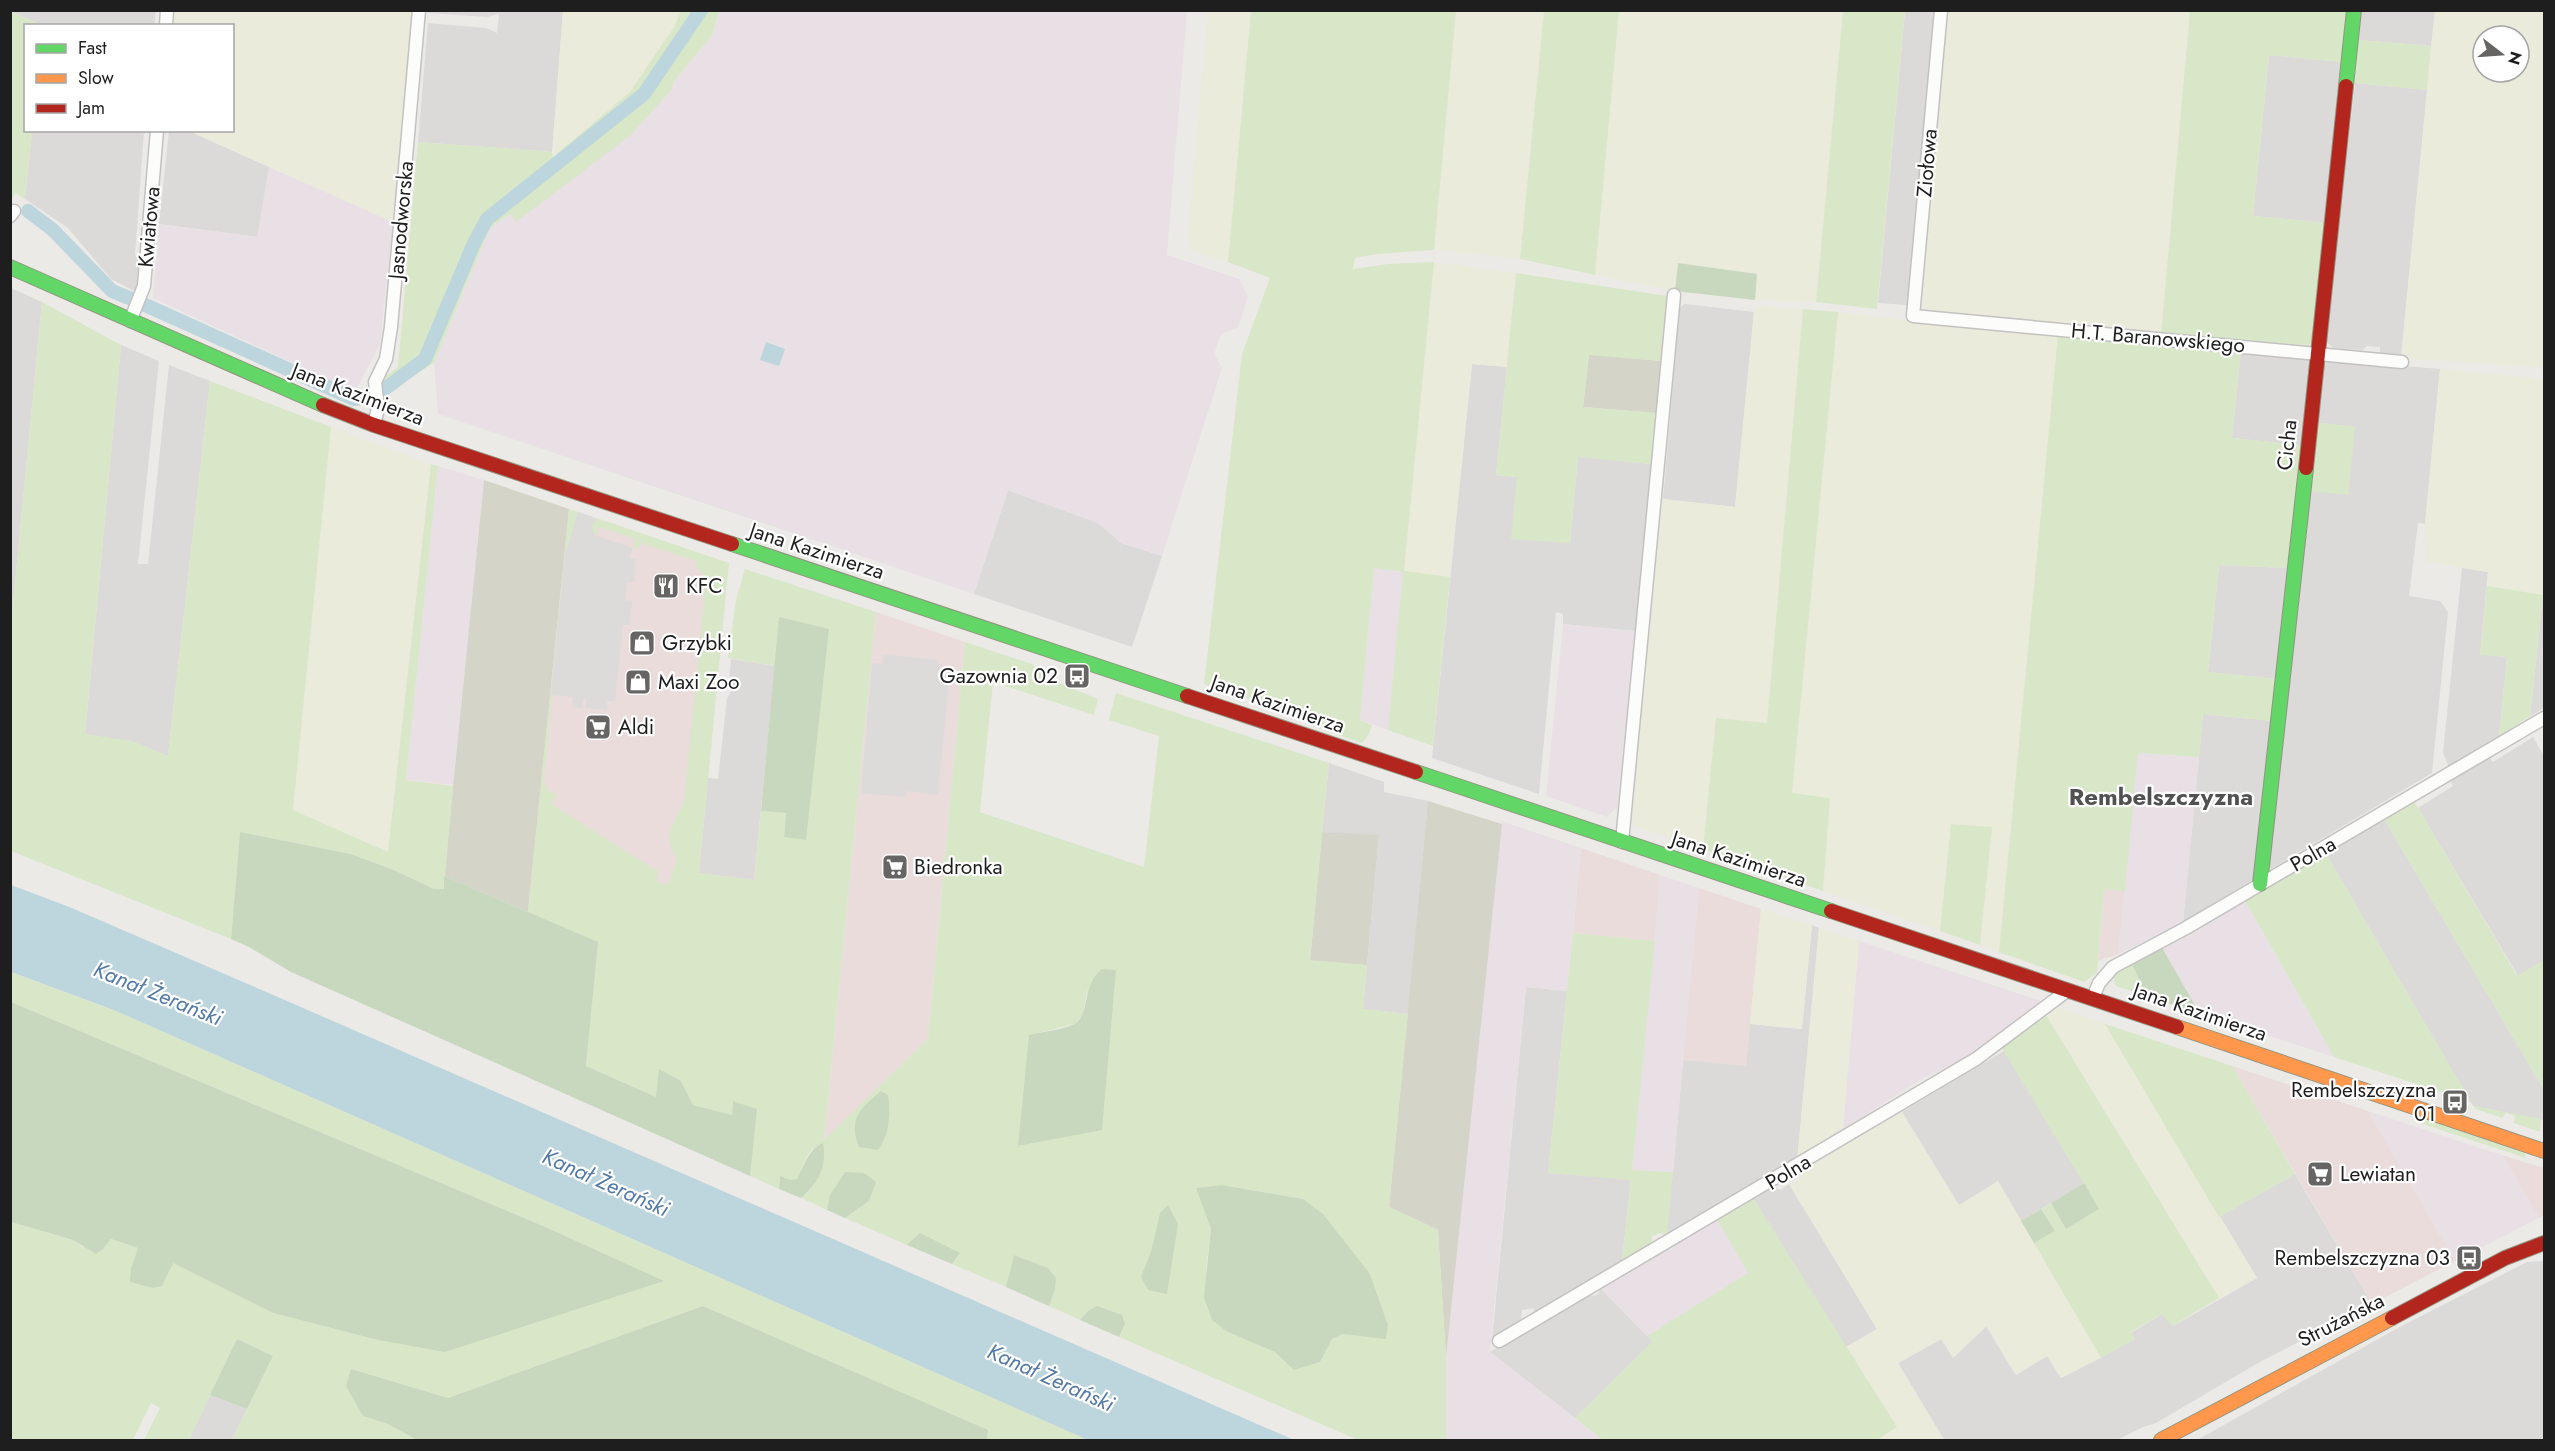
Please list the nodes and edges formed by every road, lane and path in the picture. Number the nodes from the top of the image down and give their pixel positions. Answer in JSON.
{"nodes":[{"id":1,"x":419,"y":10,"type":"edge"},
{"id":2,"x":1941,"y":10,"type":"edge"},
{"id":3,"x":2354,"y":10,"type":"edge"},
{"id":4,"x":157,"y":132,"type":"edge"},
{"id":5,"x":10,"y":267,"type":"edge"},
{"id":6,"x":1674,"y":295,"type":"dead end"},
{"id":7,"x":1913,"y":316,"type":"joint"},
{"id":8,"x":130,"y":321,"type":"junction"},
{"id":9,"x":2319,"y":354,"type":"junction"},
{"id":10,"x":2402,"y":362,"type":"dead end"},
{"id":11,"x":374,"y":425,"type":"junction"},
{"id":12,"x":2544,"y":718,"type":"edge"},
{"id":13,"x":1622,"y":842,"type":"junction"},
{"id":14,"x":2260,"y":884,"type":"junction"},
{"id":15,"x":2068,"y":990,"type":"junction"},
{"id":16,"x":2093,"y":998,"type":"junction"},
{"id":17,"x":2544,"y":1151,"type":"edge"},
{"id":18,"x":2544,"y":1243,"type":"edge"},
{"id":19,"x":1499,"y":1341,"type":"dead end"},
{"id":20,"x":2161,"y":1440,"type":"edge"}],
"edges":[{"from":1,"to":11,"type":"street","name":"Jasnodworska"},
{"from":2,"to":7,"type":"street","name":"Ziołowa"},
{"from":3,"to":9,"type":"main road","name":"Cicha"},
{"from":4,"to":8,"type":"street","name":"Kwiatowa"},
{"from":5,"to":8,"type":"main road","name":"Jana Kazimierza"},
{"from":6,"to":13,"type":"street"},
{"from":7,"to":9,"type":"street","name":"H.T. Baranowskiego"},
{"from":8,"to":11,"type":"main road","name":"Jana Kazimierza"},
{"from":9,"to":10,"type":"street","name":"H.T. Baranowskiego"},
{"from":9,"to":14,"type":"main road","name":"Cicha"},
{"from":11,"to":13,"type":"main road","name":"Jana Kazimierza"},
{"from":12,"to":14,"type":"street","name":"Polna"},
{"from":13,"to":15,"type":"main road","name":"Jana Kazimierza"},
{"from":14,"to":16,"type":"street","name":"Polna"},
{"from":15,"to":16,"type":"main road","name":"Jana Kazimierza"},
{"from":15,"to":19,"type":"street","name":"Polna"},
{"from":16,"to":17,"type":"main road","name":"Jana Kazimierza"},
{"from":18,"to":20,"type":"main road","name":"Strużańska"}]}
